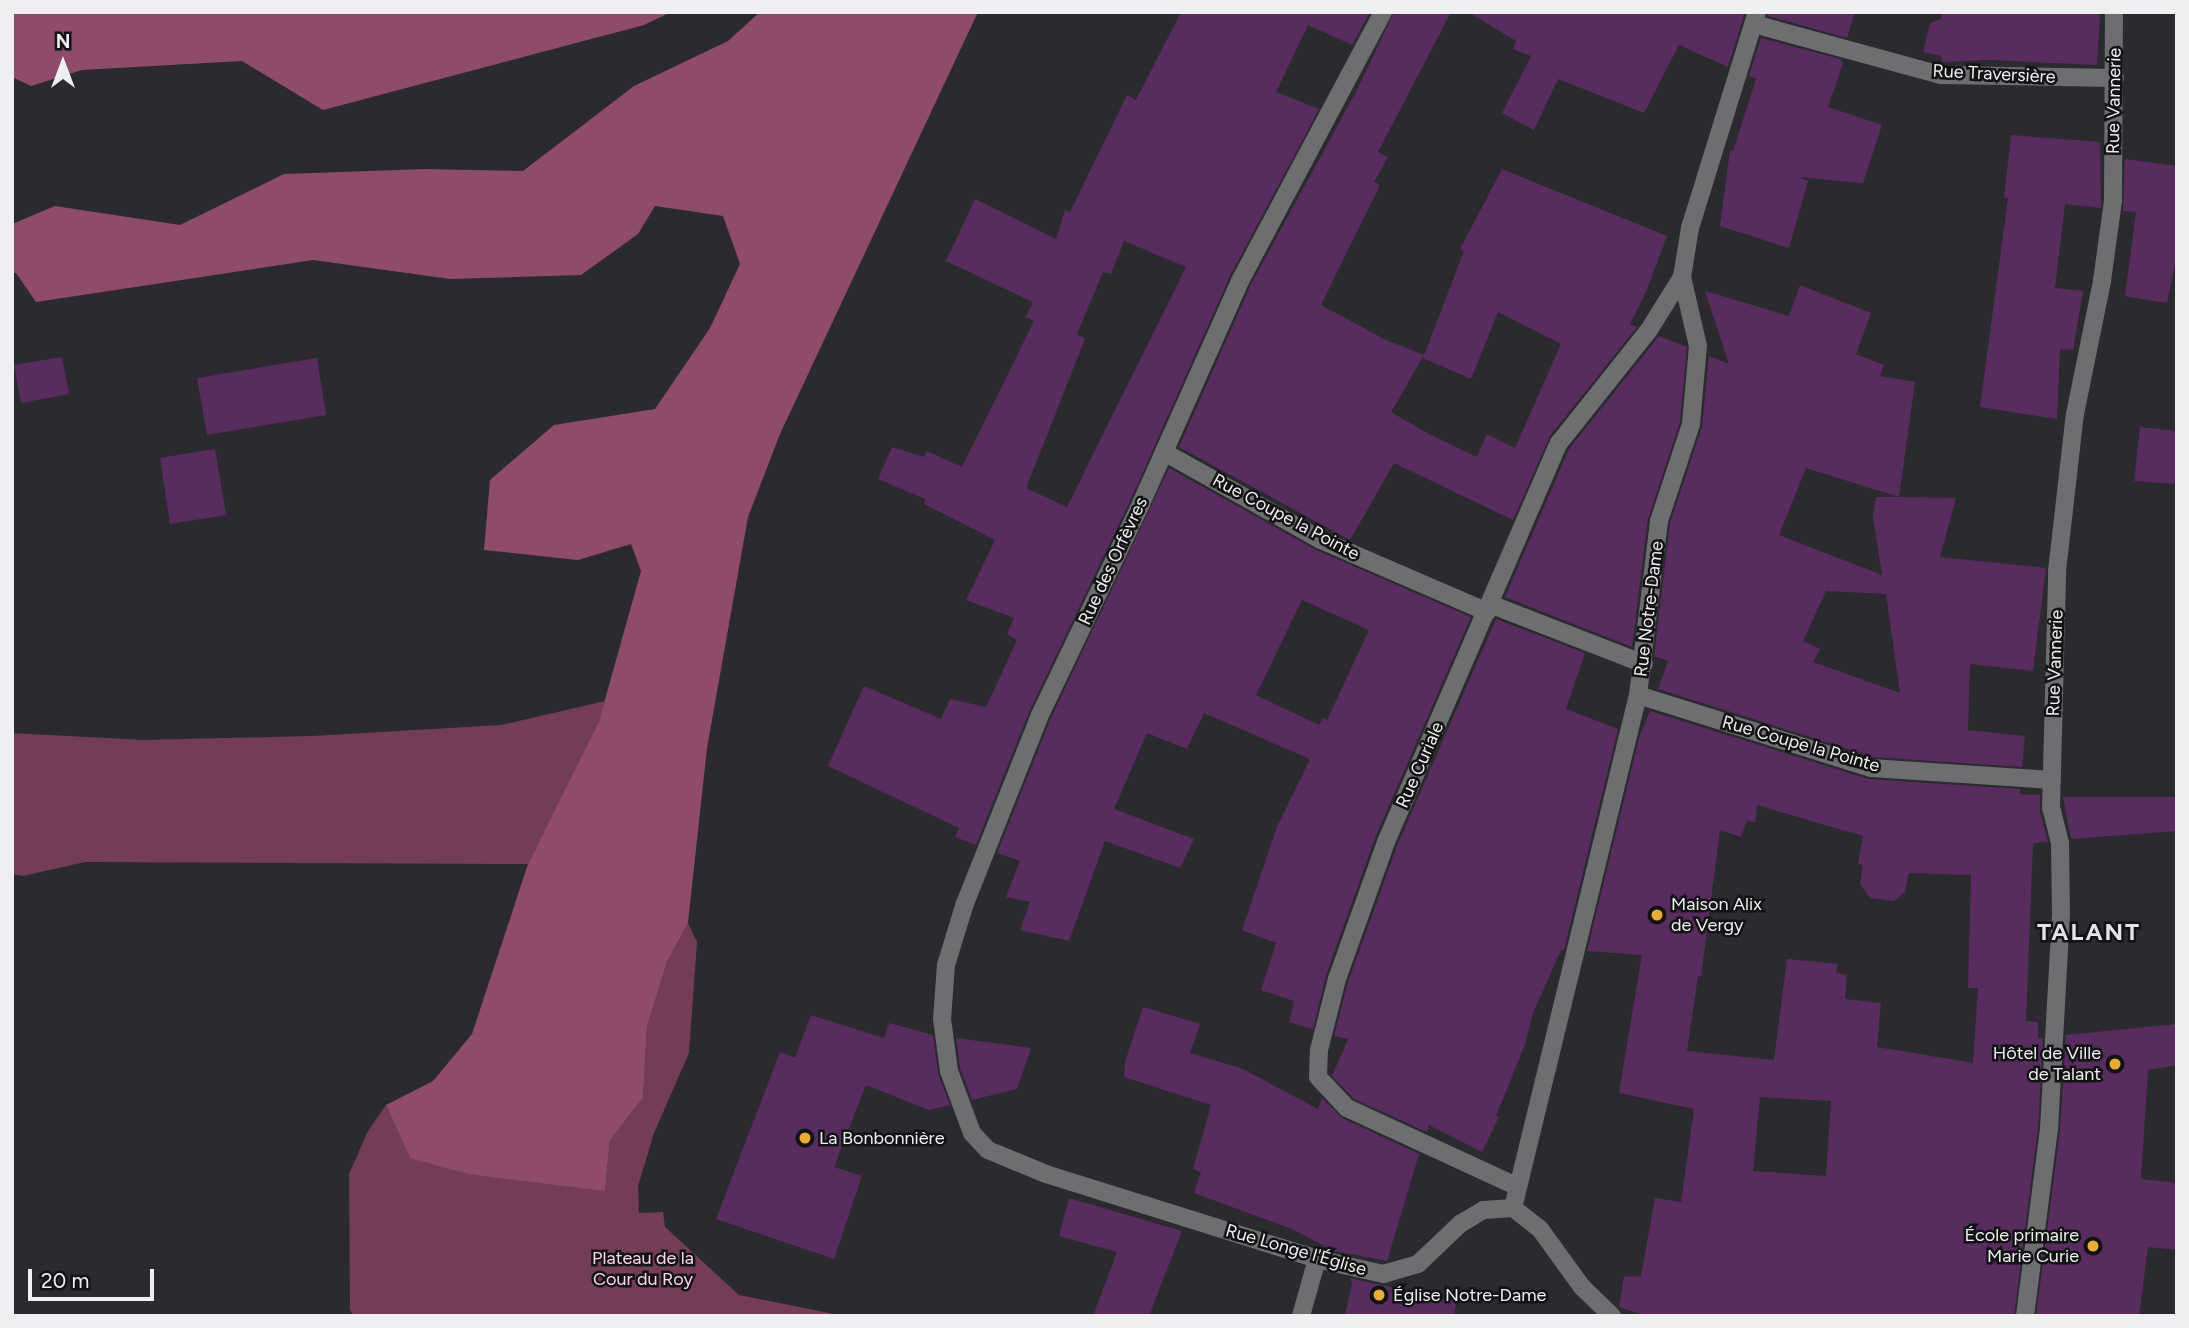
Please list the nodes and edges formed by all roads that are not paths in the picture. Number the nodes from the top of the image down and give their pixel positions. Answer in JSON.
{"nodes":[{"id":1,"x":1383,"y":12,"type":"edge"},
{"id":2,"x":2114,"y":12,"type":"edge"},
{"id":3,"x":1755,"y":18,"type":"edge"},
{"id":4,"x":2115,"y":78,"type":"junction"},
{"id":5,"x":1682,"y":277,"type":"junction"},
{"id":6,"x":1164,"y":452,"type":"junction"},
{"id":7,"x":1488,"y":608,"type":"junction"},
{"id":8,"x":1644,"y":664,"type":"junction"},
{"id":9,"x":1638,"y":695,"type":"junction"},
{"id":10,"x":2052,"y":780,"type":"junction"},
{"id":11,"x":972,"y":1133,"type":"joint"},
{"id":12,"x":1516,"y":1186,"type":"junction"},
{"id":13,"x":1513,"y":1208,"type":"junction"},
{"id":14,"x":1317,"y":1259,"type":"junction"},
{"id":15,"x":1301,"y":1316,"type":"edge"},
{"id":16,"x":1612,"y":1316,"type":"edge"},
{"id":17,"x":2025,"y":1316,"type":"edge"}],
"edges":[{"from":1,"to":6,"type":"street","name":"Rue des Orfèvres"},
{"from":2,"to":4,"type":"street","name":"Rue Vannerie"},
{"from":3,"to":4,"type":"street","name":"Rue Traversière"},
{"from":3,"to":5,"type":"street","name":"Rue Notre-Dame"},
{"from":4,"to":10,"type":"street","name":"Rue Vannerie"},
{"from":5,"to":7,"type":"street","name":"Rue Curiale"},
{"from":5,"to":8,"type":"street","name":"Rue Notre-Dame"},
{"from":6,"to":7,"type":"street","name":"Rue Coupe la Pointe"},
{"from":6,"to":11,"type":"street","name":"Rue des Orfèvres"},
{"from":7,"to":8,"type":"street","name":"Rue Coupe la Pointe"},
{"from":7,"to":12,"type":"street","name":"Rue Curiale"},
{"from":8,"to":9,"type":"street","name":"Rue Notre-Dame"},
{"from":9,"to":10,"type":"street","name":"Rue Coupe la Pointe"},
{"from":9,"to":12,"type":"street","name":"Rue Notre-Dame"},
{"from":10,"to":17,"type":"street","name":"Rue Vannerie"},
{"from":11,"to":14,"type":"street","name":"Rue Longe l'Église"},
{"from":12,"to":13,"type":"street","name":"Rue Notre-Dame"},
{"from":13,"to":14,"type":"street","name":"Rue Longe l'Église"},
{"from":13,"to":16,"type":"street"},
{"from":14,"to":15,"type":"street"}]}
